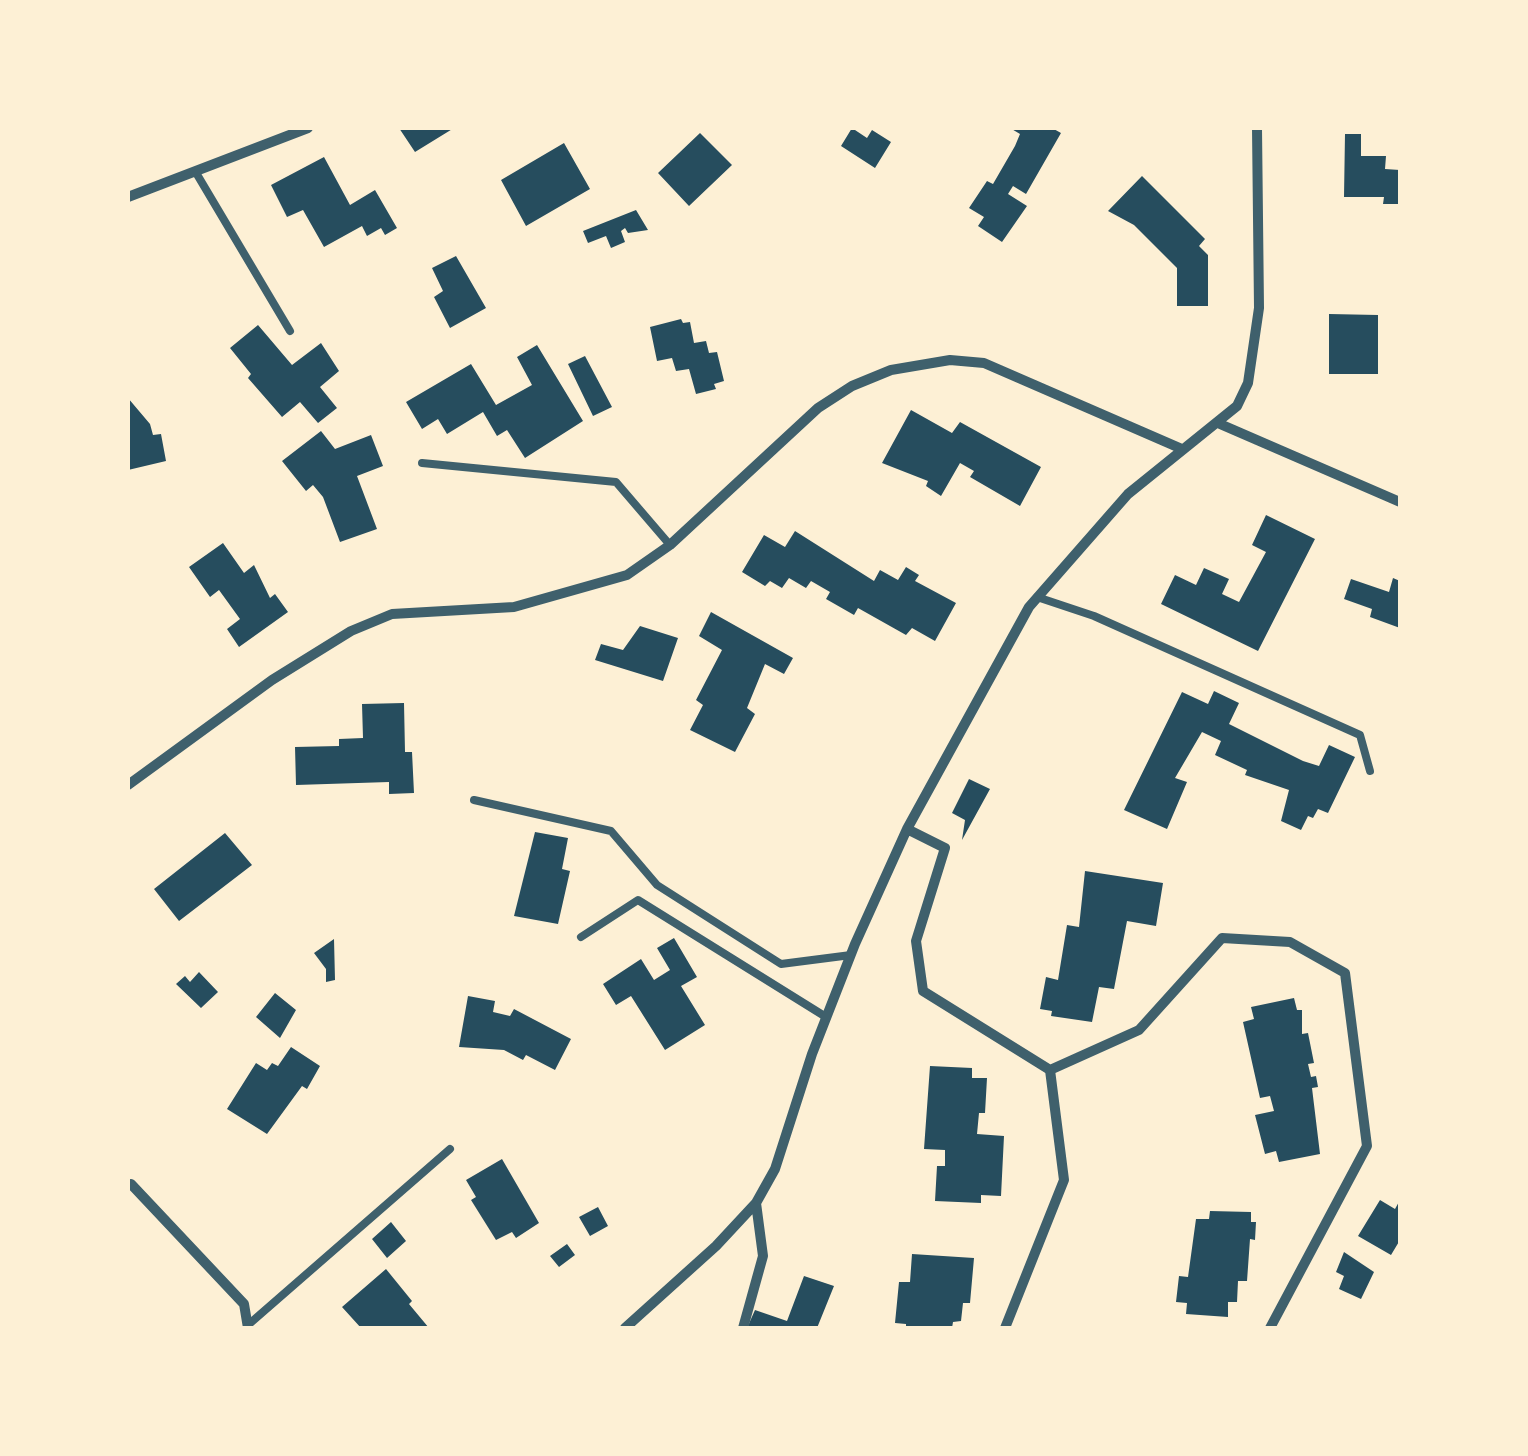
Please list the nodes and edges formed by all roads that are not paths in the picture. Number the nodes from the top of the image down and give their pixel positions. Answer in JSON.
{"nodes":[{"id":1,"x":308,"y":128,"type":"edge"},
{"id":2,"x":1257,"y":128,"type":"edge"},
{"id":3,"x":195,"y":171,"type":"junction"},
{"id":4,"x":128,"y":197,"type":"edge"},
{"id":5,"x":290,"y":332,"type":"dead end"},
{"id":6,"x":1220,"y":424,"type":"junction"},
{"id":7,"x":1182,"y":449,"type":"junction"},
{"id":8,"x":422,"y":463,"type":"dead end"},
{"id":9,"x":1400,"y":502,"type":"edge"},
{"id":10,"x":670,"y":545,"type":"junction"},
{"id":11,"x":1037,"y":597,"type":"junction"},
{"id":12,"x":1370,"y":771,"type":"dead end"},
{"id":13,"x":128,"y":785,"type":"edge"},
{"id":14,"x":474,"y":800,"type":"dead end"},
{"id":15,"x":907,"y":830,"type":"junction"},
{"id":16,"x":581,"y":937,"type":"dead end"},
{"id":17,"x":850,"y":955,"type":"junction"},
{"id":18,"x":826,"y":1017,"type":"junction"},
{"id":19,"x":1050,"y":1070,"type":"junction"},
{"id":20,"x":450,"y":1149,"type":"dead end"},
{"id":21,"x":131,"y":1184,"type":"dead end"},
{"id":22,"x":756,"y":1203,"type":"junction"},
{"id":23,"x":248,"y":1327,"type":"edge"},
{"id":24,"x":625,"y":1328,"type":"edge"},
{"id":25,"x":743,"y":1328,"type":"edge"},
{"id":26,"x":1005,"y":1328,"type":"edge"},
{"id":27,"x":1270,"y":1328,"type":"edge"}],
"edges":[{"from":1,"to":3,"type":"street"},
{"from":2,"to":6,"type":"street"},
{"from":3,"to":4,"type":"street"},
{"from":3,"to":5,"type":"lane"},
{"from":6,"to":7,"type":"street"},
{"from":6,"to":9,"type":"street"},
{"from":7,"to":10,"type":"street"},
{"from":7,"to":11,"type":"street"},
{"from":8,"to":10,"type":"lane"},
{"from":10,"to":13,"type":"street"},
{"from":11,"to":12,"type":"lane"},
{"from":11,"to":15,"type":"street"},
{"from":14,"to":17,"type":"lane"},
{"from":15,"to":17,"type":"street"},
{"from":15,"to":19,"type":"street"},
{"from":16,"to":18,"type":"lane"},
{"from":17,"to":18,"type":"street"},
{"from":18,"to":22,"type":"street"},
{"from":19,"to":26,"type":"street"},
{"from":19,"to":27,"type":"street"},
{"from":20,"to":23,"type":"lane"},
{"from":21,"to":23,"type":"street"},
{"from":22,"to":24,"type":"street"},
{"from":22,"to":25,"type":"street"}]}
